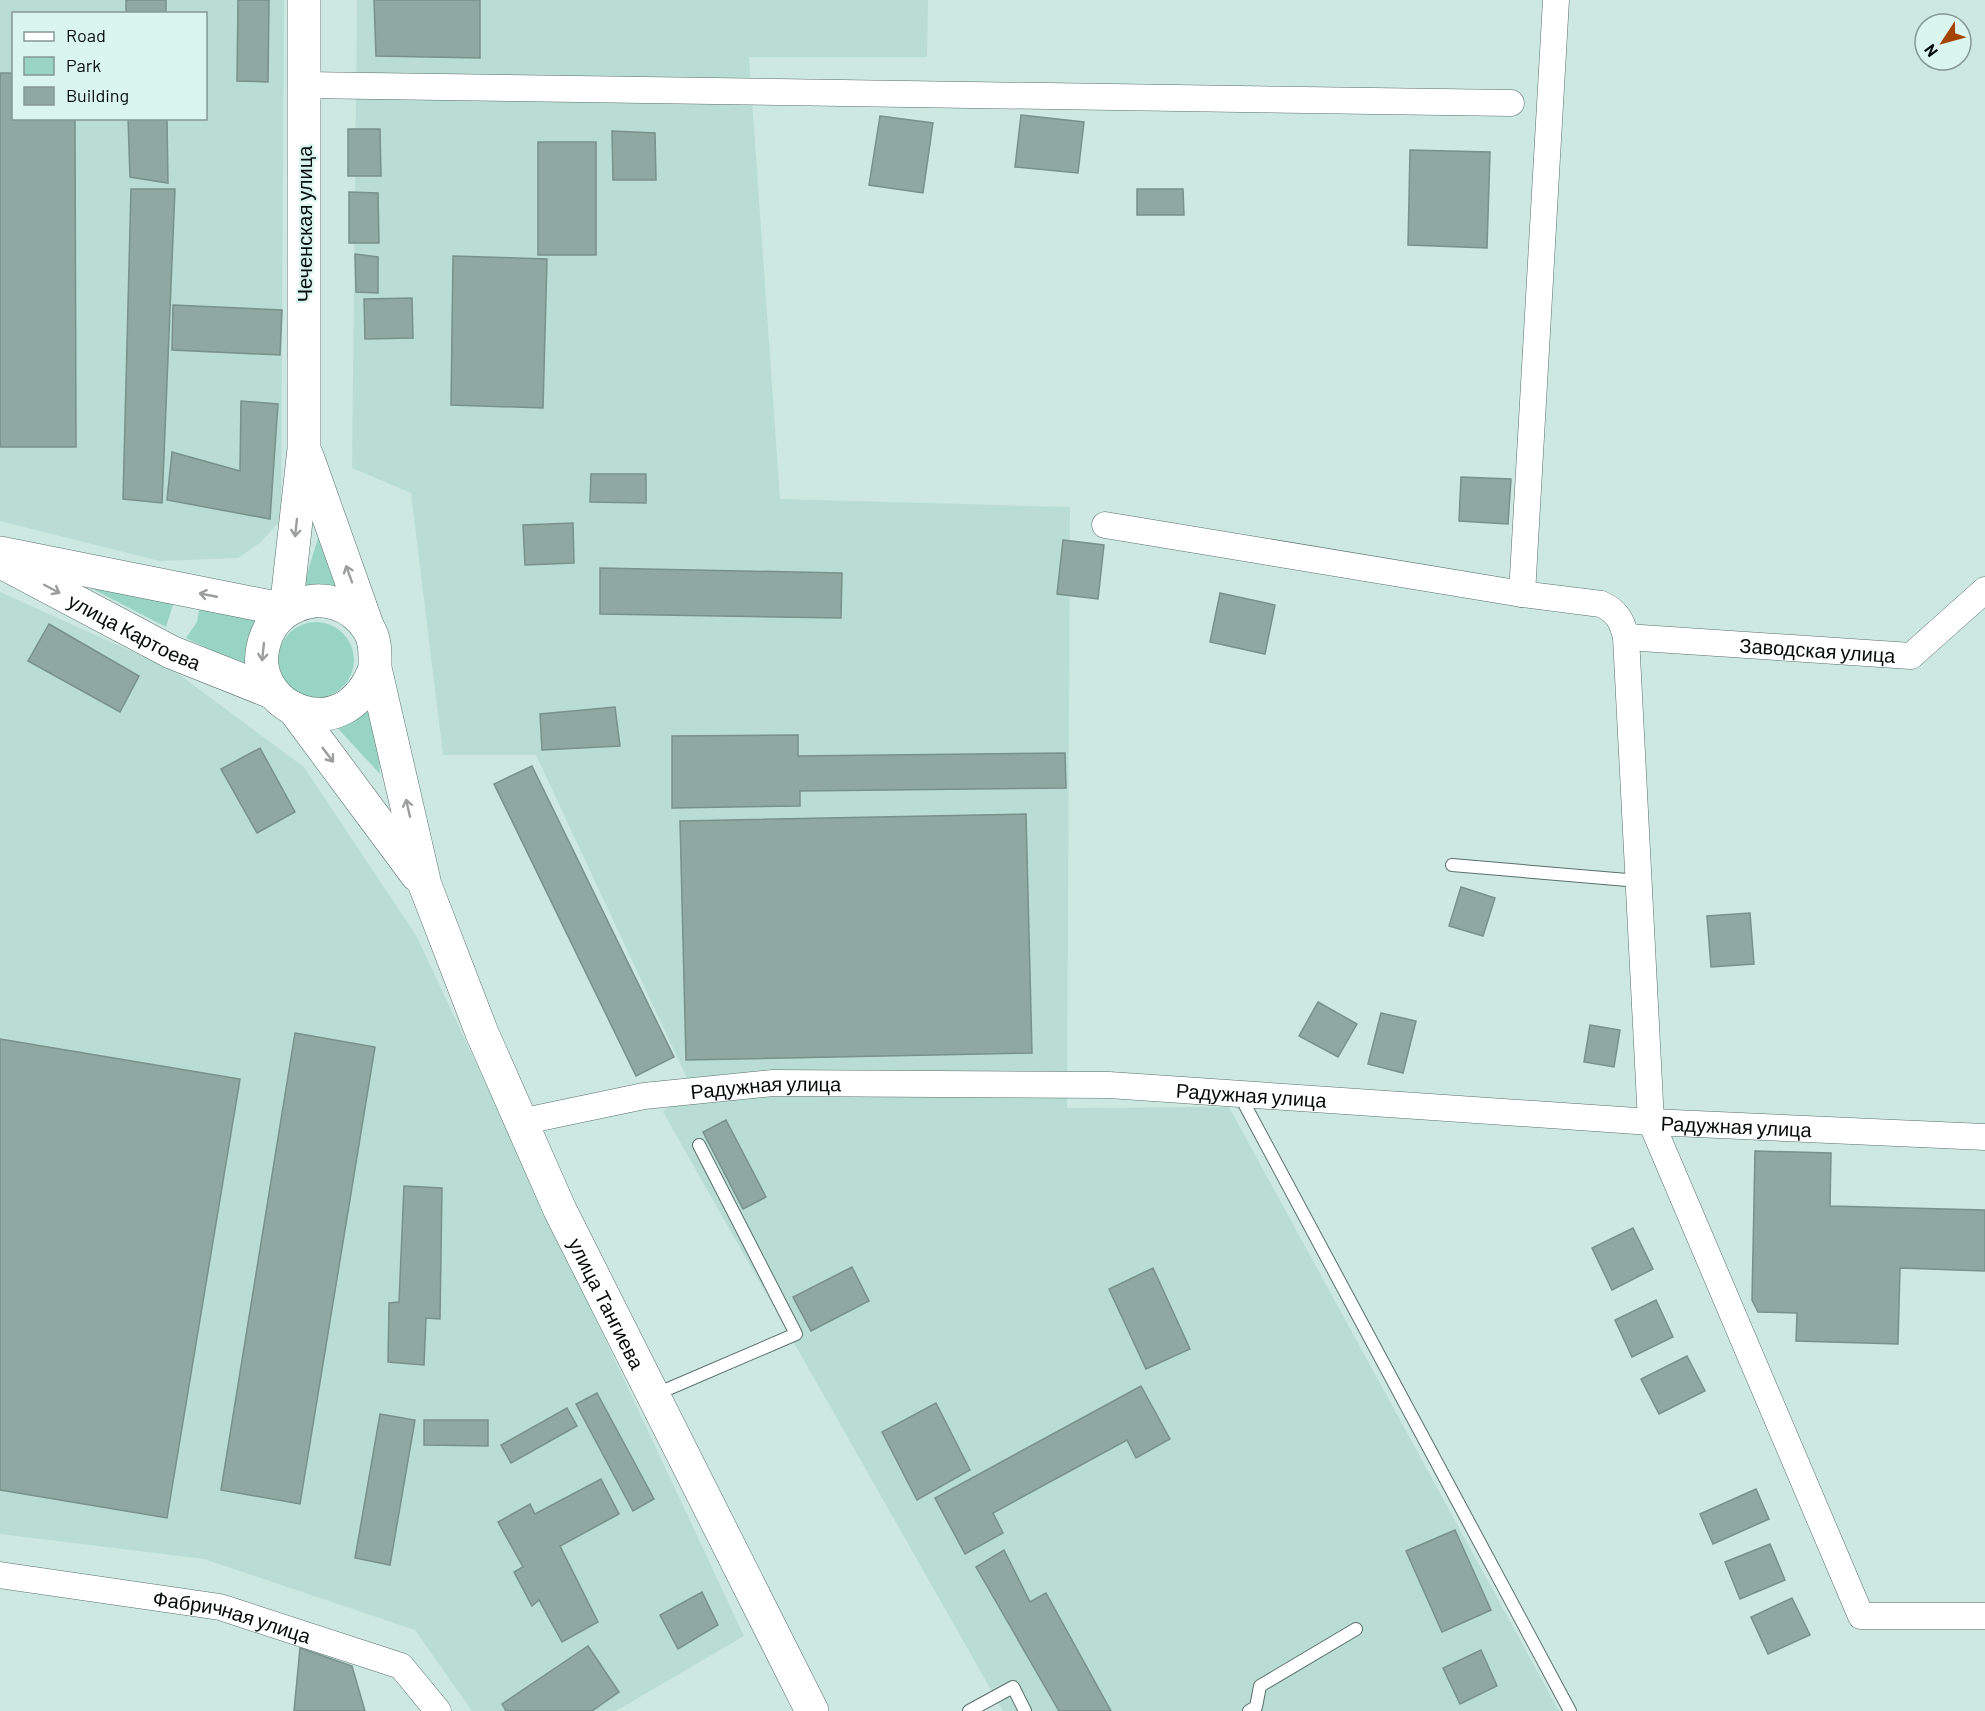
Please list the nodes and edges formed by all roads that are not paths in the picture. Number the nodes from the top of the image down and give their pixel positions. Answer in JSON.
{"nodes":[{"id":1,"x":304,"y":0,"type":"edge"},
{"id":2,"x":1556,"y":0,"type":"edge"},
{"id":3,"x":303,"y":85,"type":"junction"},
{"id":4,"x":1511,"y":103,"type":"dead end"},
{"id":5,"x":304,"y":449,"type":"junction"},
{"id":6,"x":1105,"y":525,"type":"dead end"},
{"id":7,"x":0,"y":553,"type":"edge"},
{"id":8,"x":0,"y":562,"type":"edge"},
{"id":9,"x":1985,"y":590,"type":"edge"},
{"id":10,"x":1522,"y":594,"type":"junction"},
{"id":11,"x":286,"y":610,"type":"junction"},
{"id":12,"x":369,"y":629,"type":"junction"},
{"id":13,"x":1626,"y":637,"type":"junction"},
{"id":14,"x":375,"y":668,"type":"junction"},
{"id":15,"x":283,"y":700,"type":"junction"},
{"id":16,"x":1452,"y":865,"type":"dead end"},
{"id":17,"x":1639,"y":881,"type":"junction"},
{"id":18,"x":425,"y":885,"type":"junction"},
{"id":19,"x":1239,"y":1094,"type":"junction"},
{"id":20,"x":520,"y":1122,"type":"junction"},
{"id":21,"x":1651,"y":1122,"type":"junction"},
{"id":22,"x":1985,"y":1137,"type":"edge"},
{"id":23,"x":699,"y":1144,"type":"dead end"},
{"id":24,"x":653,"y":1396,"type":"junction"},
{"id":25,"x":0,"y":1575,"type":"edge"},
{"id":26,"x":1985,"y":1616,"type":"edge"},
{"id":27,"x":1356,"y":1629,"type":"dead end"},
{"id":28,"x":438,"y":1711,"type":"edge"},
{"id":29,"x":812,"y":1711,"type":"edge"},
{"id":30,"x":969,"y":1711,"type":"edge"},
{"id":31,"x":1025,"y":1711,"type":"edge"},
{"id":32,"x":1249,"y":1711,"type":"edge"},
{"id":33,"x":1570,"y":1711,"type":"edge"}],
"edges":[{"from":1,"to":3,"type":"main road","name":"Чеченская улица"},
{"from":2,"to":10,"type":"street"},
{"from":3,"to":4,"type":"street"},
{"from":3,"to":5,"type":"main road","name":"Чеченская улица"},
{"from":5,"to":11,"type":"main road","name":"Чеченская улица","one_way":true},
{"from":12,"to":5,"type":"main road","name":"Чеченская улица","one_way":true},
{"from":6,"to":10,"type":"street"},
{"from":11,"to":7,"type":"main road","name":"улица Картоева","one_way":true},
{"from":8,"to":15,"type":"main road","name":"улица Картоева","one_way":true},
{"from":9,"to":13,"type":"street","name":"Заводская улица"},
{"from":10,"to":13,"type":"street"},
{"from":11,"to":12,"type":"main road"},
{"from":11,"to":15,"type":"main road","one_way":true},
{"from":12,"to":14,"type":"main road"},
{"from":13,"to":17,"type":"street"},
{"from":14,"to":15,"type":"main road"},
{"from":18,"to":14,"type":"main road","one_way":true},
{"from":15,"to":18,"type":"main road","one_way":true},
{"from":16,"to":17,"type":"lane"},
{"from":17,"to":21,"type":"street"},
{"from":18,"to":20,"type":"main road","name":"улица Тангиева"},
{"from":19,"to":20,"type":"street","name":"Радужная улица"},
{"from":19,"to":21,"type":"street","name":"Радужная улица"},
{"from":19,"to":33,"type":"lane"},
{"from":20,"to":24,"type":"main road","name":"улица Тангиева"},
{"from":21,"to":22,"type":"street","name":"Радужная улица"},
{"from":21,"to":26,"type":"street"},
{"from":23,"to":24,"type":"lane"},
{"from":24,"to":29,"type":"main road","name":"улица Тангиева"},
{"from":25,"to":28,"type":"street","name":"Фабричная улица"},
{"from":27,"to":32,"type":"lane"},
{"from":30,"to":31,"type":"lane"}]}
